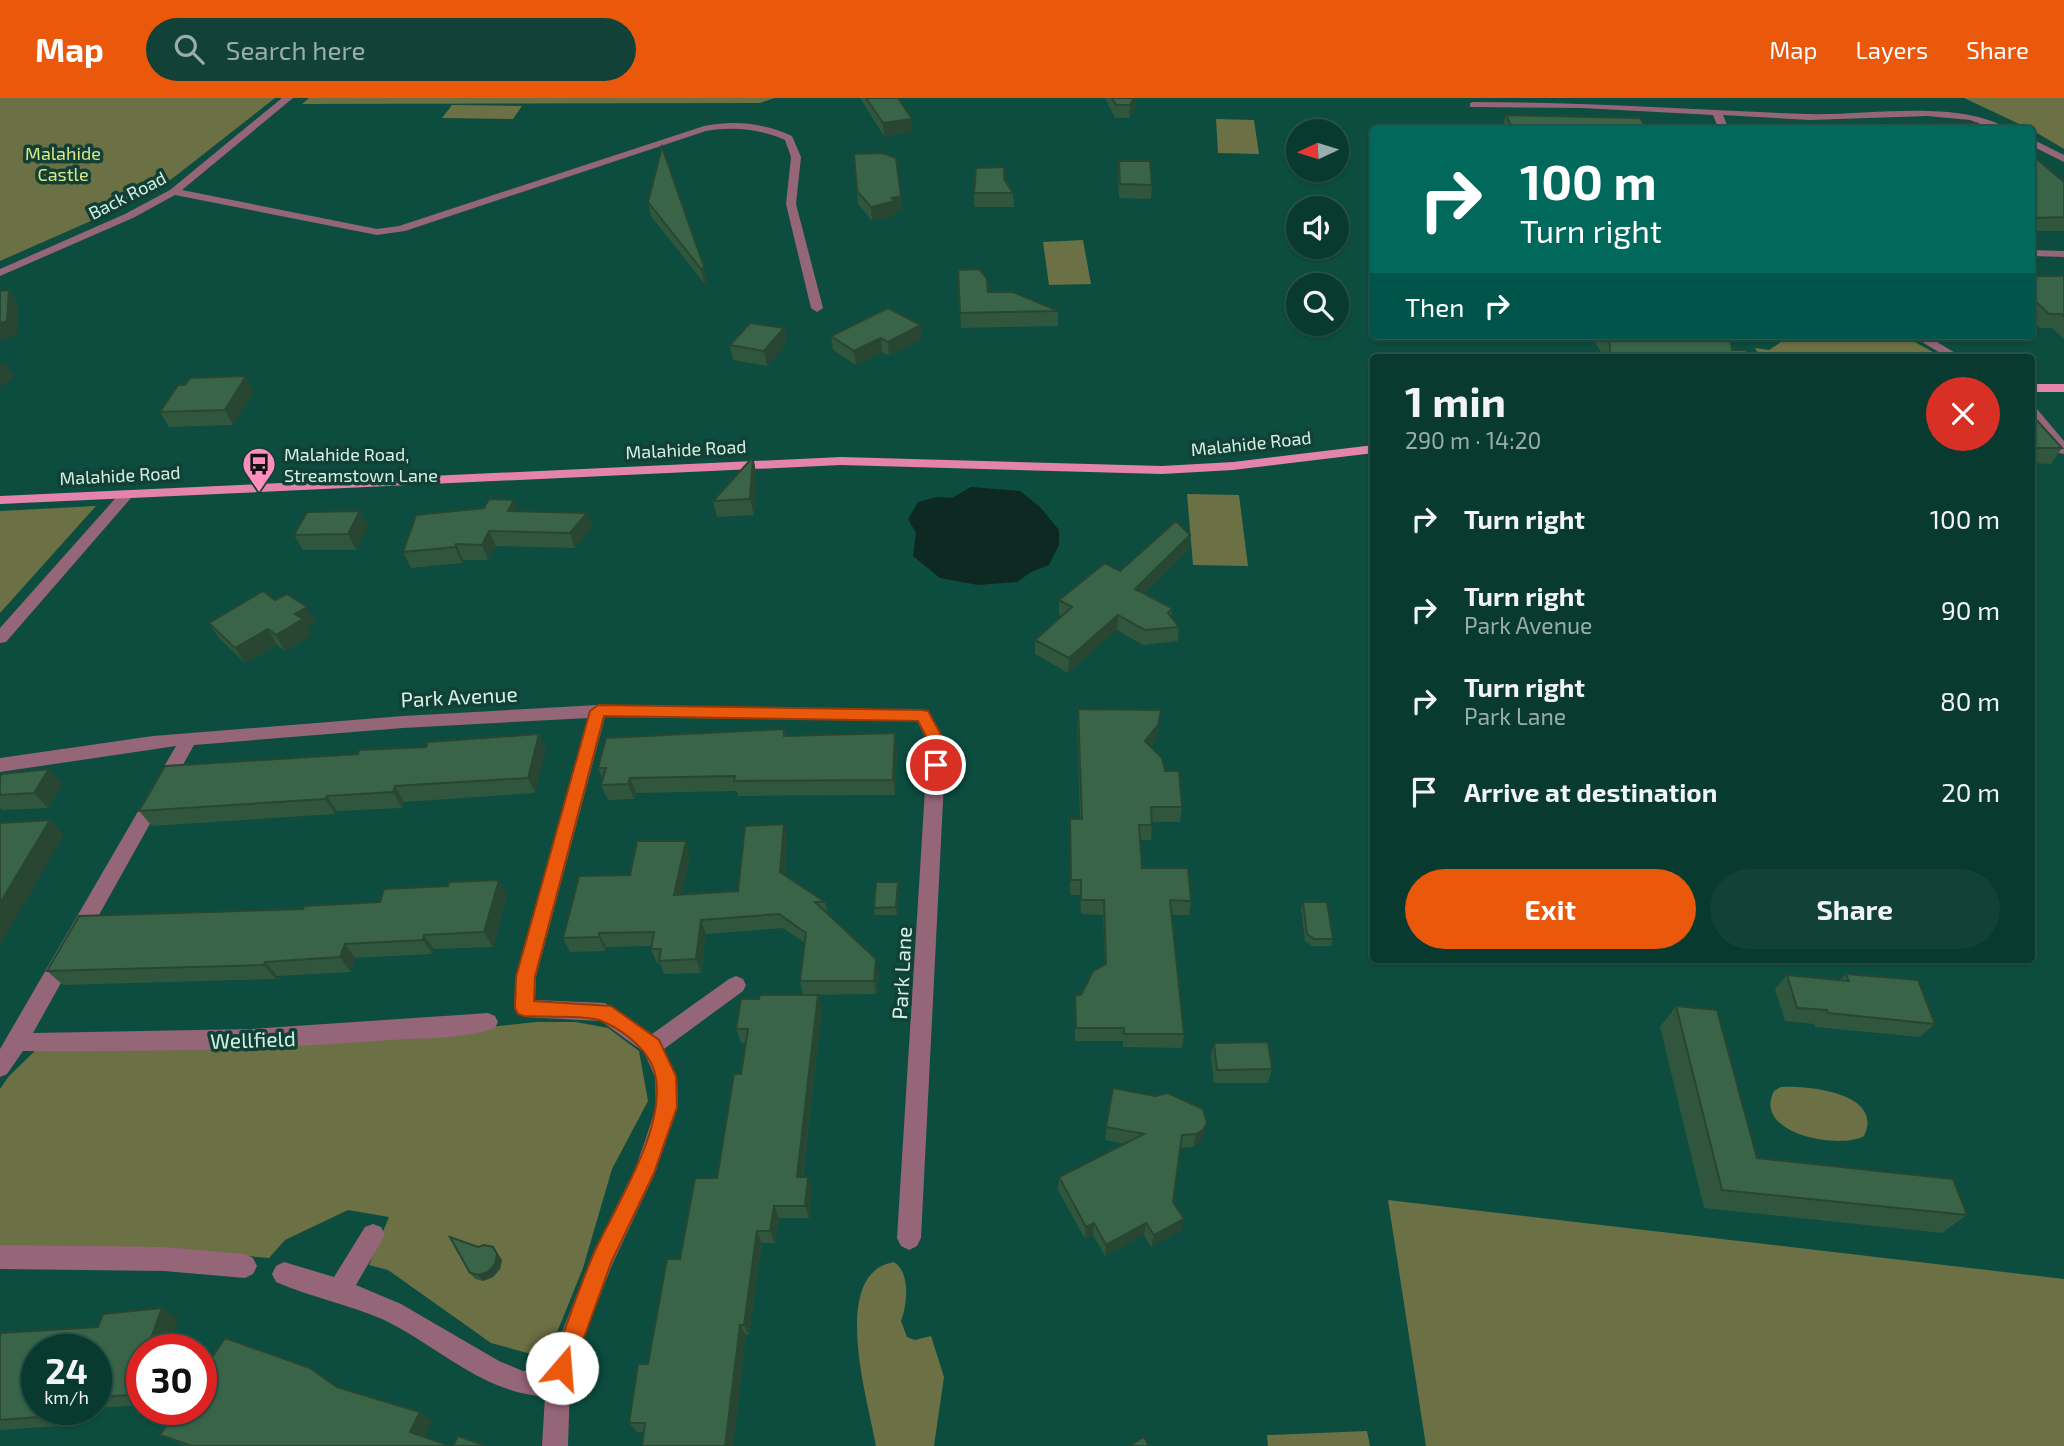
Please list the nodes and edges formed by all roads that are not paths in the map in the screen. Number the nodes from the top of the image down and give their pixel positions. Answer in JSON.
{"nodes":[{"id":1,"x":288,"y":98,"type":"edge"},
{"id":2,"x":1473,"y":105,"type":"dead end"},
{"id":3,"x":1717,"y":112,"type":"junction"},
{"id":4,"x":1722,"y":126,"type":"edge"},
{"id":5,"x":1997,"y":126,"type":"edge"},
{"id":6,"x":2035,"y":144,"type":"edge"},
{"id":7,"x":2064,"y":159,"type":"edge"},
{"id":8,"x":174,"y":192,"type":"junction"},
{"id":9,"x":2035,"y":253,"type":"edge"},
{"id":10,"x":2064,"y":254,"type":"edge"},
{"id":11,"x":0,"y":272,"type":"edge"},
{"id":12,"x":817,"y":307,"type":"dead end"},
{"id":13,"x":1925,"y":340,"type":"edge"},
{"id":14,"x":1951,"y":354,"type":"edge"},
{"id":15,"x":2035,"y":388,"type":"edge"},
{"id":16,"x":2064,"y":388,"type":"edge"},
{"id":17,"x":2035,"y":416,"type":"edge"},
{"id":18,"x":1370,"y":449,"type":"edge"},
{"id":19,"x":2064,"y":450,"type":"edge"},
{"id":20,"x":126,"y":495,"type":"junction"},
{"id":21,"x":0,"y":500,"type":"edge"},
{"id":22,"x":0,"y":638,"type":"edge"},
{"id":23,"x":598,"y":711,"type":"junction"},
{"id":24,"x":922,"y":715,"type":"joint"},
{"id":25,"x":189,"y":739,"type":"junction"},
{"id":26,"x":0,"y":765,"type":"edge"},
{"id":27,"x":736,"y":985,"type":"dead end"},
{"id":28,"x":488,"y":1022,"type":"dead end"},
{"id":29,"x":17,"y":1042,"type":"junction"},
{"id":30,"x":652,"y":1046,"type":"junction"},
{"id":31,"x":0,"y":1067,"type":"edge"},
{"id":32,"x":373,"y":1235,"type":"dead end"},
{"id":33,"x":909,"y":1238,"type":"dead end"},
{"id":34,"x":0,"y":1257,"type":"edge"},
{"id":35,"x":246,"y":1266,"type":"dead end"},
{"id":36,"x":284,"y":1274,"type":"dead end"},
{"id":37,"x":339,"y":1290,"type":"junction"},
{"id":38,"x":558,"y":1384,"type":"junction"},
{"id":39,"x":555,"y":1446,"type":"edge"}],
"edges":[{"from":1,"to":8,"type":"street","name":"Back Road"},
{"from":2,"to":3,"type":"street"},
{"from":3,"to":4,"type":"street"},
{"from":3,"to":5,"type":"street"},
{"from":6,"to":7,"type":"street"},
{"from":8,"to":11,"type":"street","name":"Back Road"},
{"from":8,"to":12,"type":"street"},
{"from":9,"to":10,"type":"street"},
{"from":13,"to":14,"type":"street"},
{"from":15,"to":16,"type":"main road"},
{"from":17,"to":19,"type":"street"},
{"from":18,"to":20,"type":"main road","name":"Malahide Road"},
{"from":20,"to":21,"type":"main road","name":"Malahide Road"},
{"from":20,"to":22,"type":"street"},
{"from":23,"to":24,"type":"street","name":"Park Avenue"},
{"from":23,"to":25,"type":"street","name":"Park Avenue"},
{"from":23,"to":30,"type":"street"},
{"from":24,"to":33,"type":"street","name":"Park Lane"},
{"from":25,"to":26,"type":"street","name":"Park Avenue"},
{"from":25,"to":29,"type":"street"},
{"from":27,"to":30,"type":"street"},
{"from":28,"to":29,"type":"street","name":"Wellfield"},
{"from":29,"to":31,"type":"street"},
{"from":30,"to":38,"type":"street"},
{"from":32,"to":37,"type":"street"},
{"from":34,"to":35,"type":"street"},
{"from":36,"to":37,"type":"street"},
{"from":37,"to":38,"type":"street"},
{"from":38,"to":39,"type":"street"}]}
